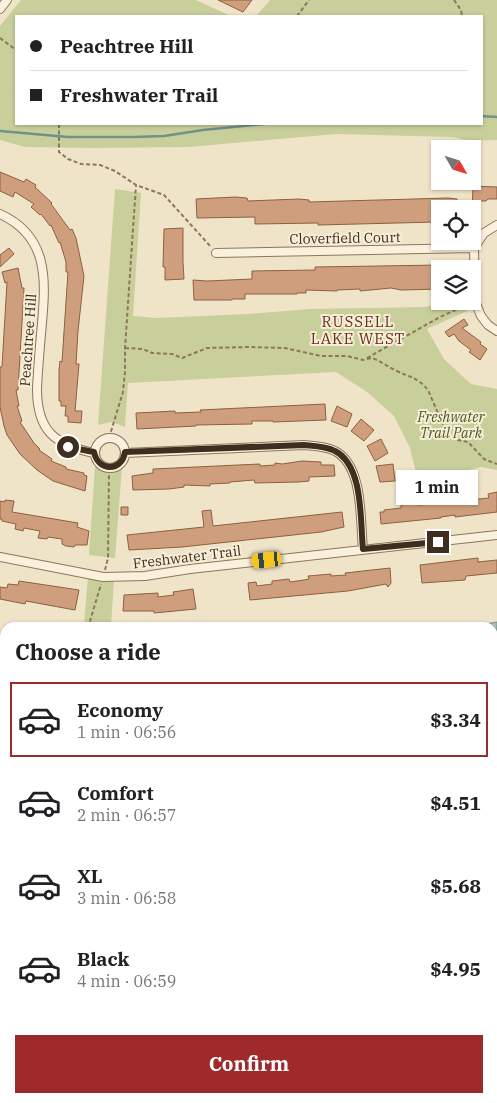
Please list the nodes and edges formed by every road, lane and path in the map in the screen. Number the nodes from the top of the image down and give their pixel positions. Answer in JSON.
{"nodes":[{"id":1,"x":7,"y":0,"type":"edge"},
{"id":2,"x":309,"y":0,"type":"edge"},
{"id":3,"x":454,"y":0,"type":"edge"},
{"id":4,"x":0,"y":9,"type":"edge"},
{"id":5,"x":299,"y":15,"type":"edge"},
{"id":6,"x":462,"y":15,"type":"edge"},
{"id":7,"x":0,"y":38,"type":"edge"},
{"id":8,"x":15,"y":49,"type":"edge"},
{"id":9,"x":59,"y":125,"type":"edge"},
{"id":10,"x":136,"y":185,"type":"junction"},
{"id":11,"x":0,"y":214,"type":"edge"},
{"id":12,"x":497,"y":225,"type":"edge"},
{"id":13,"x":481,"y":238,"type":"edge"},
{"id":14,"x":431,"y":249,"type":"edge"},
{"id":15,"x":216,"y":253,"type":"joint"},
{"id":16,"x":455,"y":310,"type":"edge"},
{"id":17,"x":479,"y":310,"type":"edge"},
{"id":18,"x":497,"y":331,"type":"edge"},
{"id":19,"x":125,"y":348,"type":"junction"},
{"id":20,"x":363,"y":360,"type":"junction"},
{"id":21,"x":109,"y":438,"type":"junction"},
{"id":22,"x":94,"y":452,"type":"junction"},
{"id":23,"x":125,"y":452,"type":"junction"},
{"id":24,"x":497,"y":464,"type":"edge"},
{"id":25,"x":110,"y":468,"type":"junction"},
{"id":26,"x":497,"y":535,"type":"edge"},
{"id":27,"x":363,"y":549,"type":"junction"},
{"id":28,"x":0,"y":557,"type":"edge"},
{"id":29,"x":103,"y":578,"type":"junction"},
{"id":30,"x":90,"y":622,"type":"edge"}],
"edges":[{"from":1,"to":4,"type":"street"},
{"from":2,"to":5,"type":"path"},
{"from":3,"to":6,"type":"path"},
{"from":7,"to":8,"type":"path"},
{"from":9,"to":10,"type":"path"},
{"from":10,"to":15,"type":"path"},
{"from":10,"to":19,"type":"path"},
{"from":11,"to":22,"type":"street","name":"Peachtree Hill"},
{"from":12,"to":13,"type":"street"},
{"from":14,"to":15,"type":"street","name":"Cloverfield Court"},
{"from":16,"to":20,"type":"path"},
{"from":17,"to":18,"type":"street"},
{"from":19,"to":20,"type":"path"},
{"from":19,"to":21,"type":"path"},
{"from":20,"to":24,"type":"path"},
{"from":21,"to":22,"type":"street"},
{"from":21,"to":23,"type":"street"},
{"from":22,"to":25,"type":"street"},
{"from":23,"to":25,"type":"street"},
{"from":23,"to":27,"type":"street"},
{"from":25,"to":29,"type":"path"},
{"from":26,"to":27,"type":"street","name":"Freshwater Trail"},
{"from":27,"to":29,"type":"street","name":"Freshwater Trail"},
{"from":28,"to":29,"type":"street","name":"Freshwater Trail"},
{"from":29,"to":30,"type":"path"}]}
